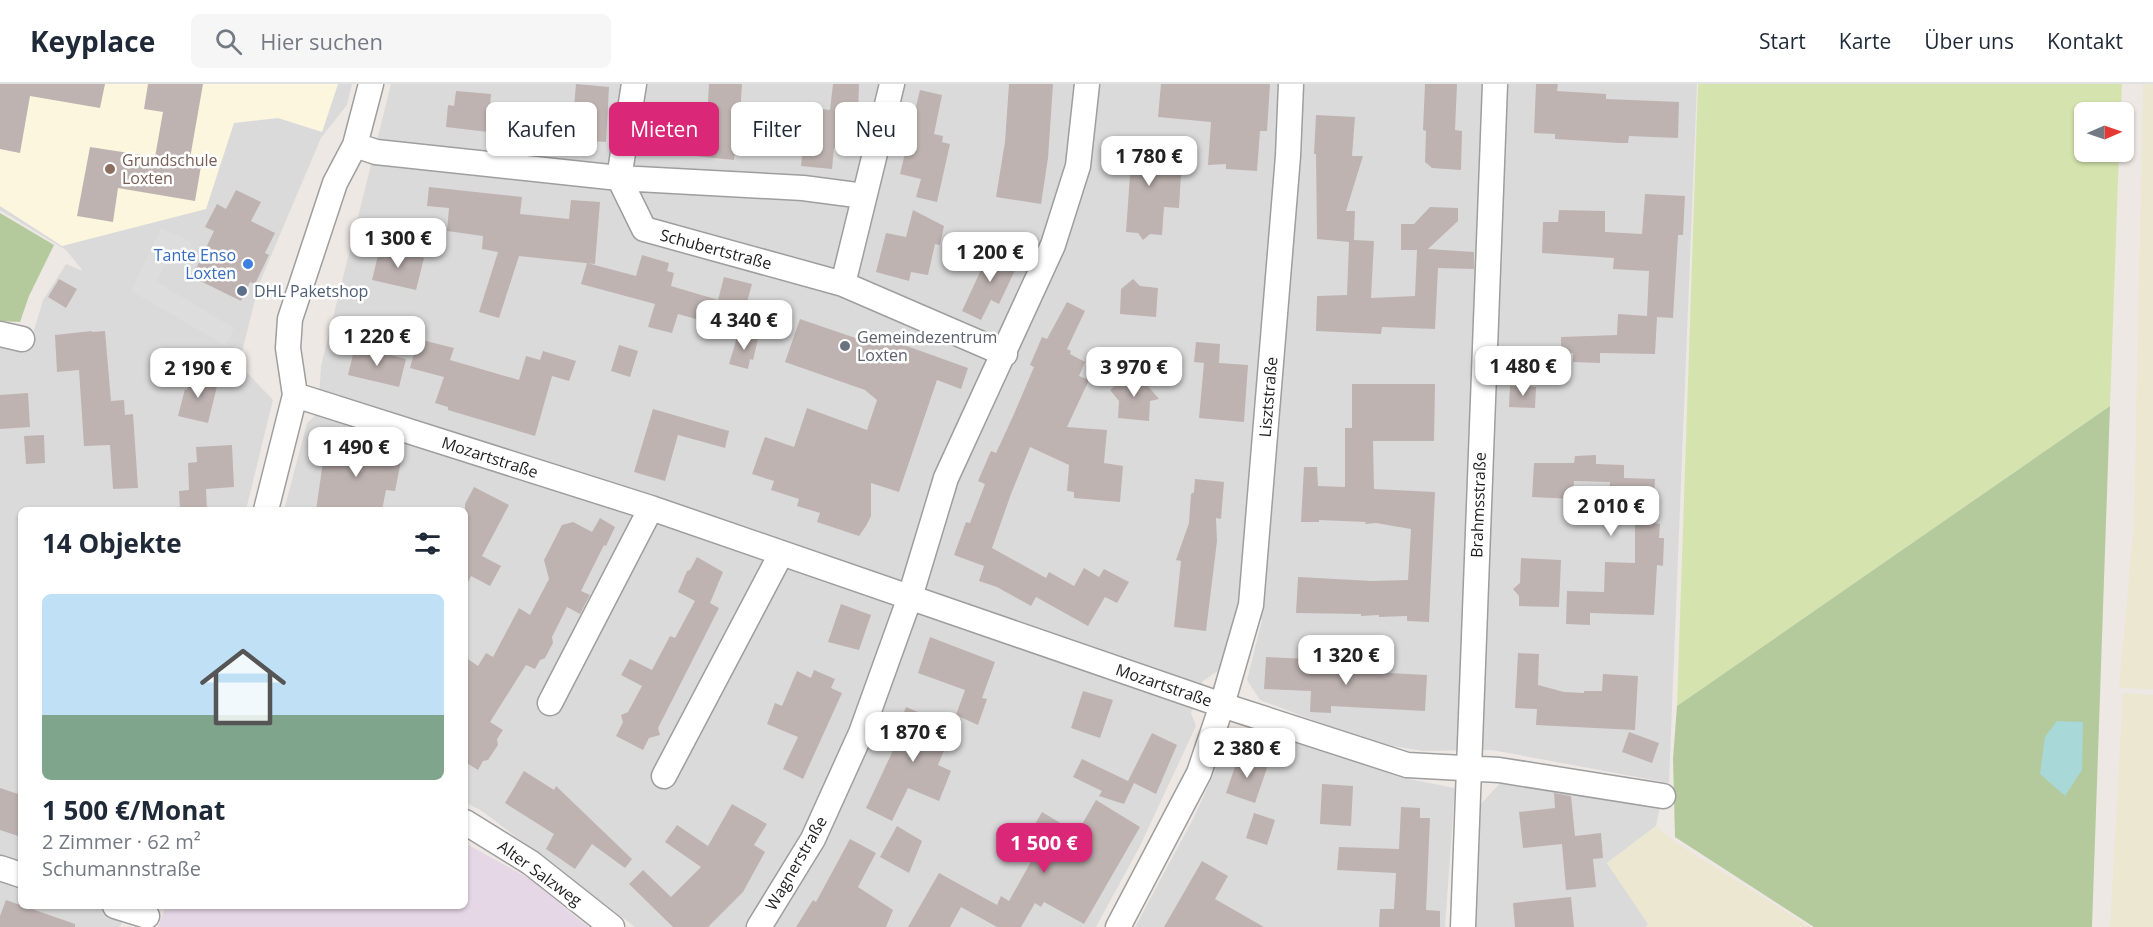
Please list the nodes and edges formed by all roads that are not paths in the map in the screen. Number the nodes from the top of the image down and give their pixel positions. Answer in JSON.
{"nodes":[{"id":1,"x":371,"y":84,"type":"edge"},
{"id":2,"x":634,"y":84,"type":"edge"},
{"id":3,"x":892,"y":84,"type":"edge"},
{"id":4,"x":1088,"y":84,"type":"edge"},
{"id":5,"x":1291,"y":84,"type":"edge"},
{"id":6,"x":1496,"y":84,"type":"edge"},
{"id":7,"x":355,"y":145,"type":"junction"},
{"id":8,"x":619,"y":178,"type":"junction"},
{"id":9,"x":864,"y":196,"type":"junction"},
{"id":10,"x":843,"y":284,"type":"junction"},
{"id":11,"x":1005,"y":354,"type":"junction"},
{"id":12,"x":295,"y":395,"type":"junction"},
{"id":13,"x":267,"y":507,"type":"edge"},
{"id":14,"x":651,"y":508,"type":"junction"},
{"id":15,"x":781,"y":554,"type":"junction"},
{"id":16,"x":910,"y":597,"type":"junction"},
{"id":17,"x":550,"y":703,"type":"dead end"},
{"id":18,"x":1222,"y":705,"type":"junction"},
{"id":19,"x":1468,"y":770,"type":"junction"},
{"id":20,"x":664,"y":776,"type":"dead end"},
{"id":21,"x":1663,"y":796,"type":"dead end"},
{"id":22,"x":468,"y":824,"type":"edge"},
{"id":23,"x":0,"y":868,"type":"edge"},
{"id":24,"x":18,"y":874,"type":"edge"},
{"id":25,"x":124,"y":909,"type":"edge"},
{"id":26,"x":146,"y":916,"type":"edge"},
{"id":27,"x":612,"y":927,"type":"edge"},
{"id":28,"x":759,"y":927,"type":"edge"},
{"id":29,"x":1118,"y":927,"type":"edge"},
{"id":30,"x":1463,"y":927,"type":"edge"}],
"edges":[{"from":1,"to":7,"type":"street"},
{"from":2,"to":8,"type":"street"},
{"from":3,"to":9,"type":"street"},
{"from":4,"to":11,"type":"street"},
{"from":5,"to":18,"type":"street","name":"Lisztstraße"},
{"from":6,"to":19,"type":"street","name":"Brahmsstraße"},
{"from":7,"to":8,"type":"street"},
{"from":7,"to":12,"type":"street"},
{"from":8,"to":9,"type":"street"},
{"from":8,"to":10,"type":"street","name":"Schubertstraße"},
{"from":9,"to":10,"type":"street"},
{"from":10,"to":11,"type":"street","name":"Schubertstraße"},
{"from":11,"to":16,"type":"street"},
{"from":12,"to":13,"type":"street"},
{"from":12,"to":14,"type":"street","name":"Mozartstraße"},
{"from":14,"to":15,"type":"street","name":"Mozartstraße"},
{"from":14,"to":17,"type":"street"},
{"from":15,"to":16,"type":"street","name":"Mozartstraße"},
{"from":15,"to":20,"type":"street"},
{"from":16,"to":18,"type":"street","name":"Mozartstraße"},
{"from":16,"to":28,"type":"street","name":"Wagnerstraße"},
{"from":18,"to":19,"type":"street","name":"Mozartstraße"},
{"from":18,"to":29,"type":"street","name":"Lisztstraße"},
{"from":19,"to":21,"type":"street","name":"Mozartstraße"},
{"from":19,"to":30,"type":"street","name":"Brahmsstraße"},
{"from":22,"to":27,"type":"street","name":"Alter Salzweg"},
{"from":23,"to":24,"type":"street"},
{"from":25,"to":26,"type":"street"}]}
